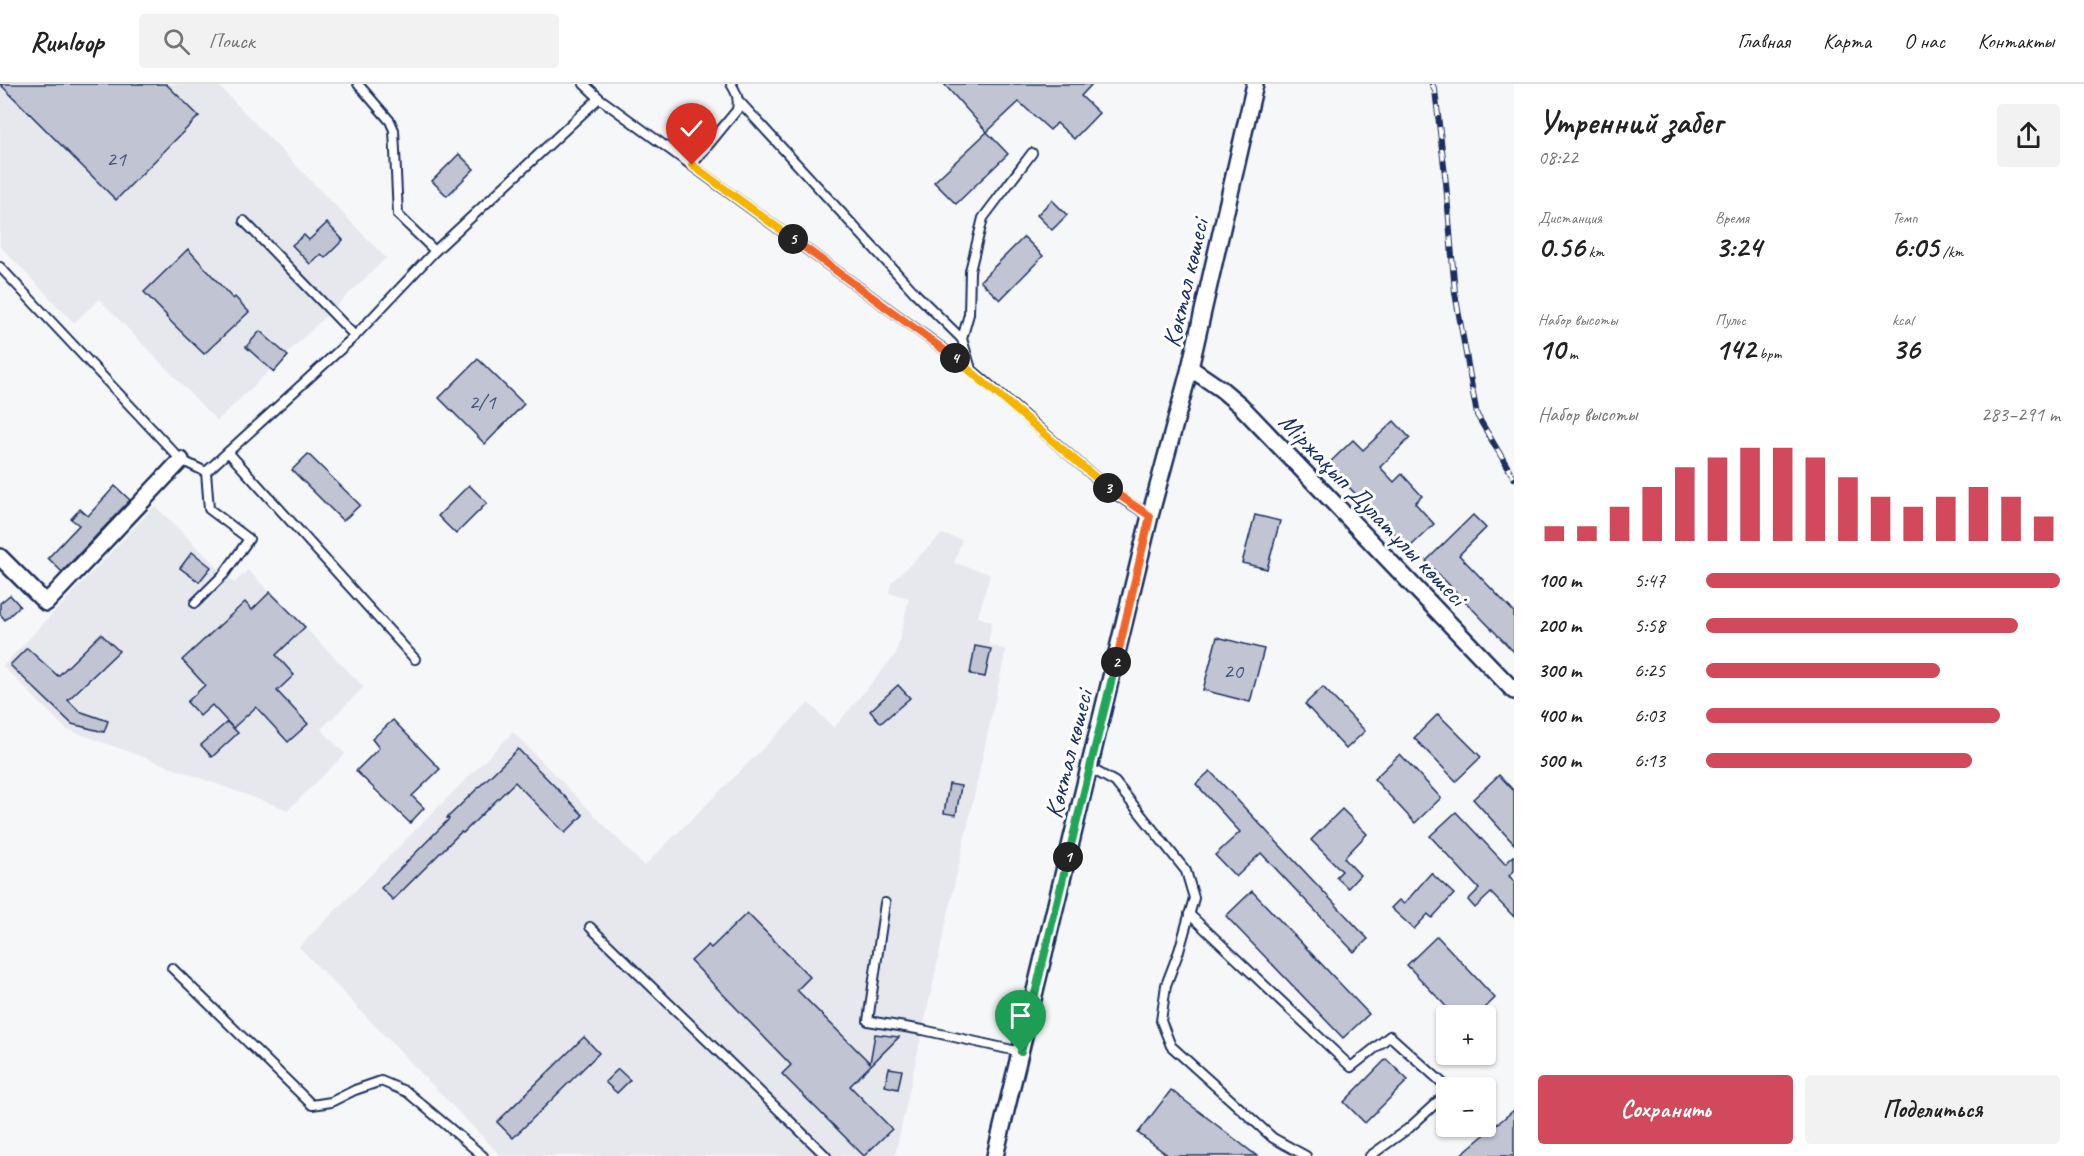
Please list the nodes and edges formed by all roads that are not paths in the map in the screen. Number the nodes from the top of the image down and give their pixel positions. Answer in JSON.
{"nodes":[{"id":1,"x":358,"y":84,"type":"edge"},
{"id":2,"x":584,"y":84,"type":"edge"},
{"id":3,"x":731,"y":84,"type":"edge"},
{"id":4,"x":1255,"y":84,"type":"edge"},
{"id":5,"x":599,"y":98,"type":"junction"},
{"id":6,"x":739,"y":101,"type":"junction"},
{"id":7,"x":1032,"y":153,"type":"dead end"},
{"id":8,"x":692,"y":165,"type":"junction"},
{"id":9,"x":244,"y":221,"type":"dead end"},
{"id":10,"x":435,"y":251,"type":"junction"},
{"id":11,"x":0,"y":267,"type":"edge"},
{"id":12,"x":355,"y":336,"type":"junction"},
{"id":13,"x":962,"y":339,"type":"junction"},
{"id":14,"x":1190,"y":368,"type":"junction"},
{"id":15,"x":971,"y":369,"type":"junction"},
{"id":16,"x":228,"y":452,"type":"junction"},
{"id":17,"x":181,"y":460,"type":"junction"},
{"id":18,"x":207,"y":472,"type":"junction"},
{"id":19,"x":1150,"y":516,"type":"junction"},
{"id":20,"x":0,"y":557,"type":"edge"},
{"id":21,"x":195,"y":603,"type":"dead end"},
{"id":22,"x":415,"y":659,"type":"dead end"},
{"id":23,"x":1514,"y":691,"type":"edge"},
{"id":24,"x":1090,"y":768,"type":"junction"},
{"id":25,"x":885,"y":903,"type":"dead end"},
{"id":26,"x":1190,"y":914,"type":"junction"},
{"id":27,"x":590,"y":927,"type":"dead end"},
{"id":28,"x":172,"y":968,"type":"dead end"},
{"id":29,"x":1021,"y":1052,"type":"junction"},
{"id":30,"x":1436,"y":1077,"type":"edge"},
{"id":31,"x":1436,"y":1103,"type":"edge"},
{"id":32,"x":483,"y":1156,"type":"edge"},
{"id":33,"x":826,"y":1156,"type":"edge"},
{"id":34,"x":995,"y":1156,"type":"edge"},
{"id":35,"x":1306,"y":1156,"type":"edge"},
{"id":36,"x":1370,"y":1156,"type":"edge"}],
"edges":[{"from":1,"to":10,"type":"lane"},
{"from":2,"to":5,"type":"lane"},
{"from":3,"to":6,"type":"lane"},
{"from":4,"to":14,"type":"street","name":"Көктал көшесі"},
{"from":5,"to":8,"type":"lane"},
{"from":5,"to":10,"type":"lane"},
{"from":6,"to":8,"type":"lane"},
{"from":6,"to":13,"type":"lane"},
{"from":7,"to":13,"type":"lane"},
{"from":8,"to":15,"type":"lane"},
{"from":9,"to":12,"type":"lane"},
{"from":10,"to":12,"type":"lane"},
{"from":11,"to":17,"type":"lane"},
{"from":12,"to":16,"type":"lane"},
{"from":13,"to":15,"type":"lane"},
{"from":14,"to":19,"type":"street","name":"Көктал көшесі"},
{"from":14,"to":23,"type":"street","name":"Міржақып Дулатұлы көшесі"},
{"from":15,"to":19,"type":"lane"},
{"from":16,"to":18,"type":"lane"},
{"from":16,"to":22,"type":"lane"},
{"from":17,"to":18,"type":"lane"},
{"from":17,"to":20,"type":"street"},
{"from":18,"to":21,"type":"lane"},
{"from":19,"to":24,"type":"street","name":"Көктал көшесі"},
{"from":24,"to":26,"type":"lane"},
{"from":24,"to":29,"type":"street","name":"Көктал көшесі"},
{"from":25,"to":29,"type":"lane"},
{"from":26,"to":30,"type":"lane"},
{"from":26,"to":35,"type":"lane"},
{"from":27,"to":33,"type":"lane"},
{"from":28,"to":32,"type":"lane"},
{"from":29,"to":34,"type":"street","name":"Көктал көшесі"},
{"from":31,"to":36,"type":"lane"}]}
